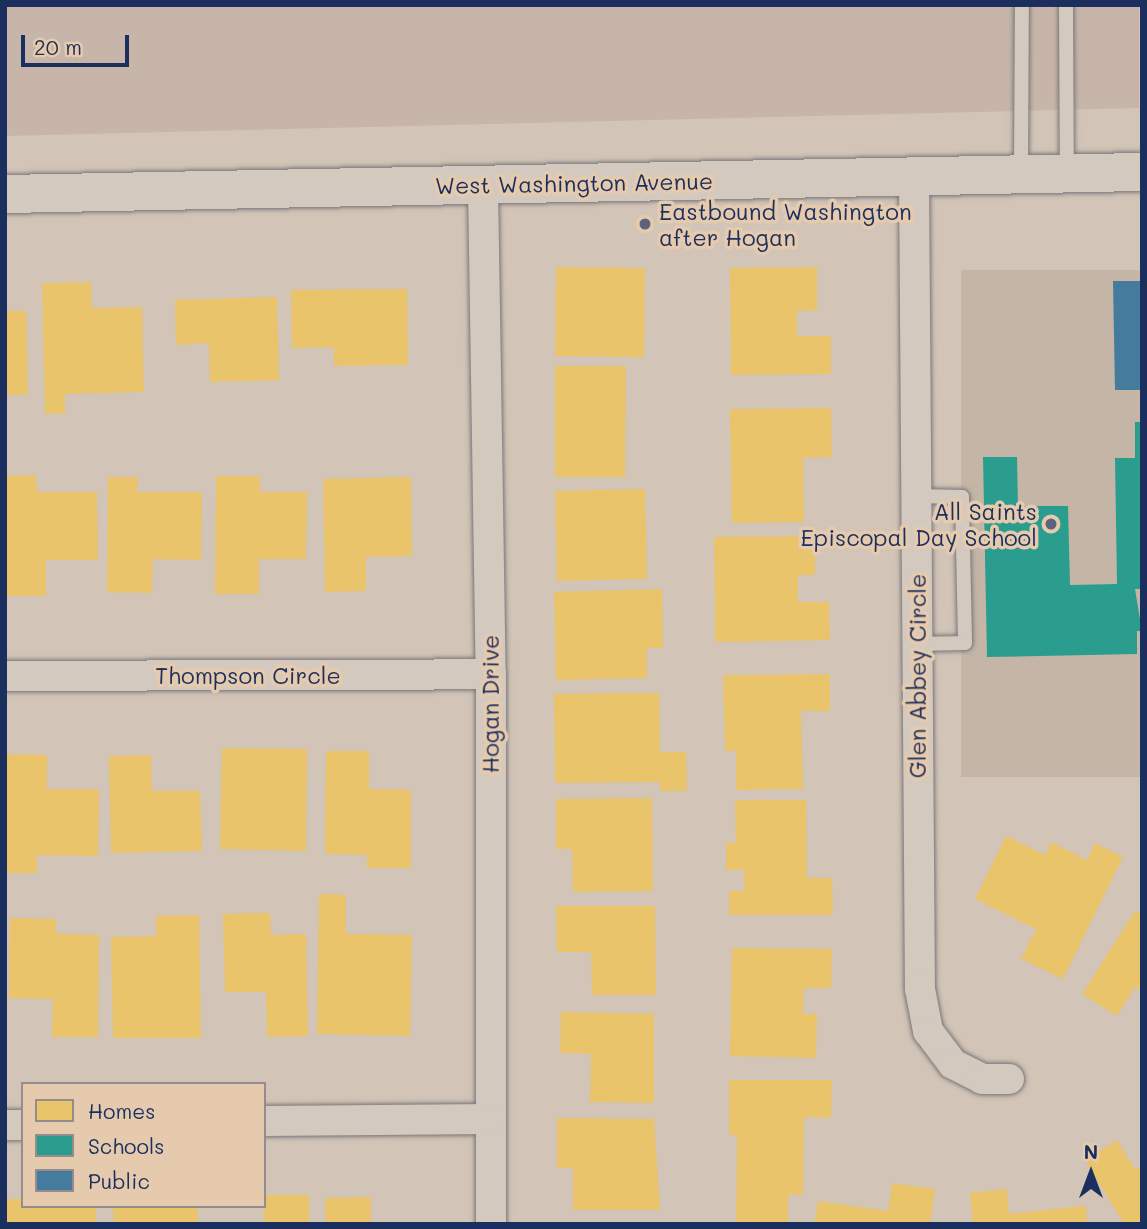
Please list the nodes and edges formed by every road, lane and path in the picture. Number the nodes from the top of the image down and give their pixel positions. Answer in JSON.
{"nodes":[{"id":1,"x":1022,"y":5,"type":"edge"},
{"id":2,"x":1066,"y":5,"type":"edge"},
{"id":3,"x":1068,"y":173,"type":"junction"},
{"id":4,"x":1142,"y":173,"type":"edge"},
{"id":5,"x":1021,"y":174,"type":"junction"},
{"id":6,"x":914,"y":177,"type":"junction"},
{"id":7,"x":483,"y":185,"type":"junction"},
{"id":8,"x":5,"y":194,"type":"edge"},
{"id":9,"x":916,"y":496,"type":"junction"},
{"id":10,"x":917,"y":644,"type":"junction"},
{"id":11,"x":491,"y":674,"type":"junction"},
{"id":12,"x":5,"y":676,"type":"edge"},
{"id":13,"x":1009,"y":1079,"type":"dead end"},
{"id":14,"x":491,"y":1119,"type":"junction"},
{"id":15,"x":266,"y":1121,"type":"edge"},
{"id":16,"x":491,"y":1224,"type":"edge"}],
"edges":[{"from":1,"to":5,"type":"lane"},
{"from":2,"to":3,"type":"lane"},
{"from":3,"to":4,"type":"main road","name":"West Washington Avenue"},
{"from":3,"to":5,"type":"main road","name":"West Washington Avenue"},
{"from":5,"to":6,"type":"main road","name":"West Washington Avenue"},
{"from":6,"to":7,"type":"main road","name":"West Washington Avenue"},
{"from":6,"to":9,"type":"street","name":"Glen Abbey Circle"},
{"from":7,"to":8,"type":"main road","name":"West Washington Avenue"},
{"from":7,"to":11,"type":"street","name":"Hogan Drive"},
{"from":9,"to":10,"type":"street","name":"Glen Abbey Circle"},
{"from":9,"to":10,"type":"lane"},
{"from":10,"to":13,"type":"street","name":"Glen Abbey Circle"},
{"from":11,"to":12,"type":"street","name":"Thompson Circle"},
{"from":11,"to":14,"type":"street","name":"Hogan Drive"},
{"from":14,"to":15,"type":"street"},
{"from":14,"to":16,"type":"street","name":"Hogan Drive"}]}
